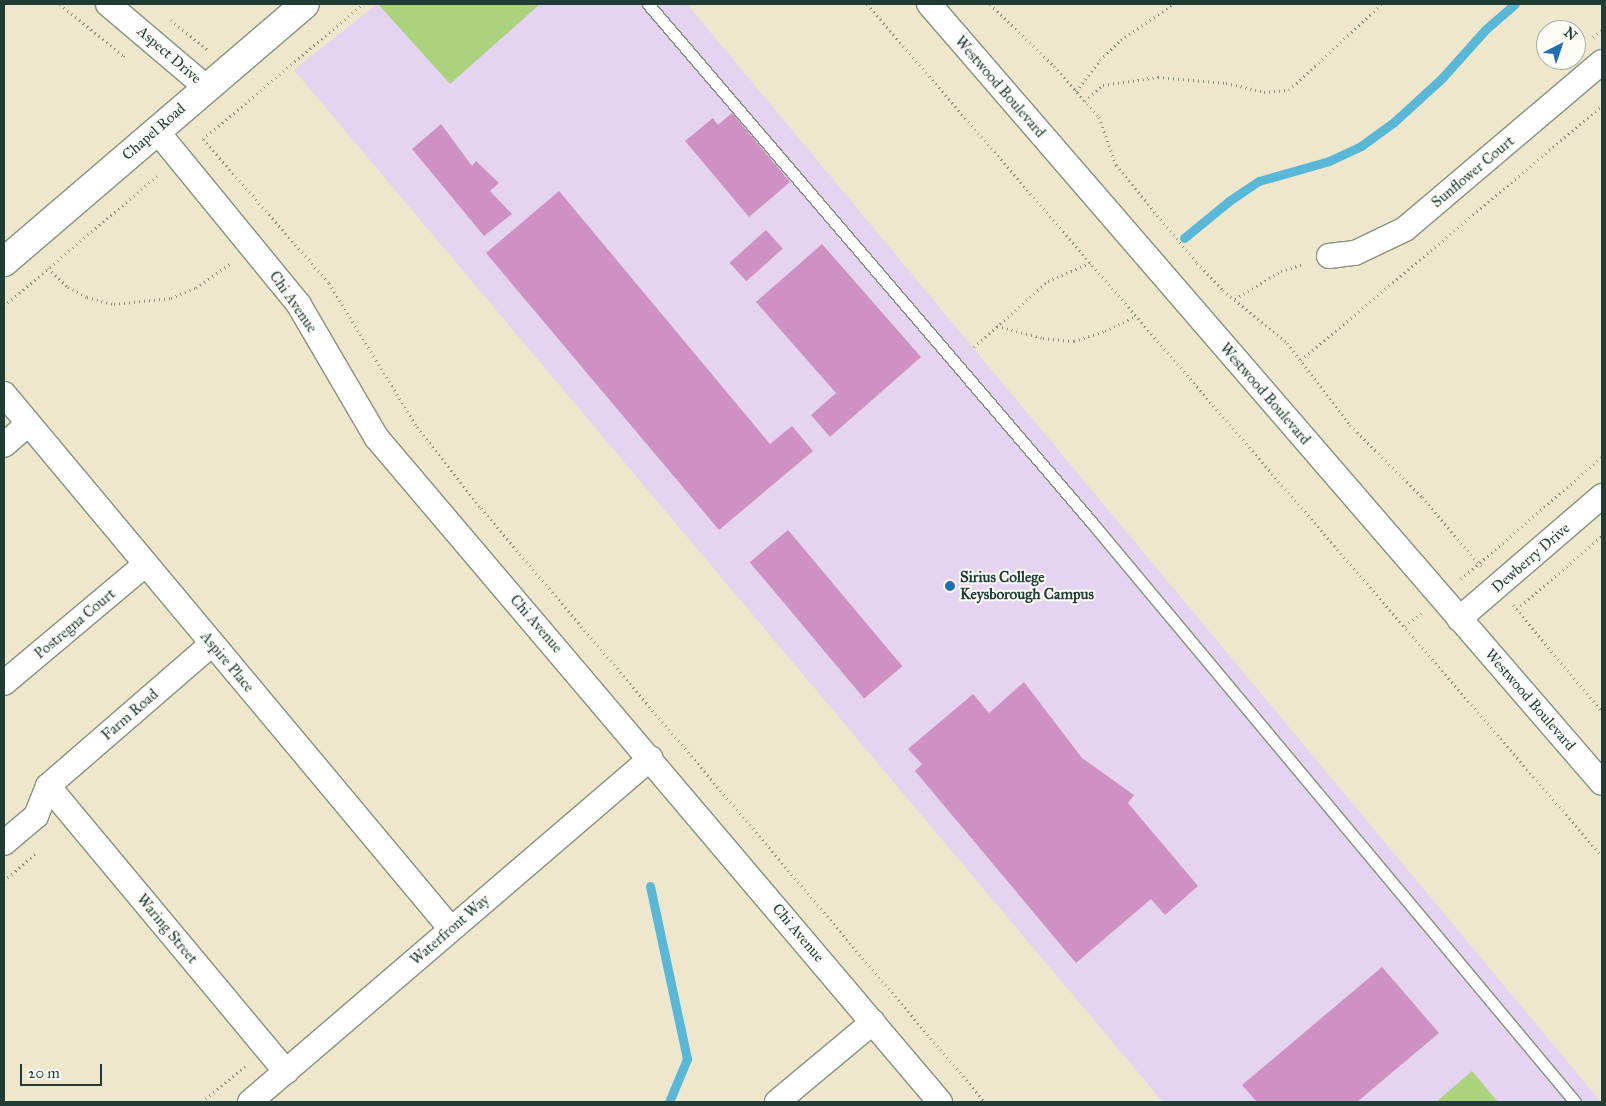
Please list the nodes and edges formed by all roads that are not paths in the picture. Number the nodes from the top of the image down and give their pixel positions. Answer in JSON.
{"nodes":[{"id":1,"x":108,"y":4,"type":"edge"},
{"id":2,"x":305,"y":4,"type":"edge"},
{"id":3,"x":648,"y":4,"type":"edge"},
{"id":4,"x":929,"y":4,"type":"edge"},
{"id":5,"x":1602,"y":62,"type":"edge"},
{"id":6,"x":206,"y":87,"type":"junction"},
{"id":7,"x":156,"y":130,"type":"junction"},
{"id":8,"x":1329,"y":256,"type":"road end"},
{"id":9,"x":4,"y":262,"type":"edge"},
{"id":10,"x":4,"y":394,"type":"edge"},
{"id":11,"x":28,"y":424,"type":"junction"},
{"id":12,"x":4,"y":445,"type":"edge"},
{"id":13,"x":1602,"y":496,"type":"edge"},
{"id":14,"x":146,"y":564,"type":"junction"},
{"id":15,"x":1459,"y":619,"type":"junction"},
{"id":16,"x":212,"y":644,"type":"junction"},
{"id":17,"x":4,"y":683,"type":"edge"},
{"id":18,"x":651,"y":758,"type":"junction"},
{"id":19,"x":1602,"y":783,"type":"edge"},
{"id":20,"x":48,"y":786,"type":"junction"},
{"id":21,"x":4,"y":843,"type":"edge"},
{"id":22,"x":451,"y":929,"type":"junction"},
{"id":23,"x":873,"y":1022,"type":"junction"},
{"id":24,"x":286,"y":1072,"type":"junction"},
{"id":25,"x":250,"y":1102,"type":"edge"},
{"id":26,"x":777,"y":1102,"type":"edge"},
{"id":27,"x":940,"y":1102,"type":"edge"},
{"id":28,"x":1575,"y":1102,"type":"edge"}],
"edges":[{"from":1,"to":6,"type":"street","name":"Aspect Drive"},
{"from":2,"to":6,"type":"main road","name":"Chapel Road"},
{"from":3,"to":28,"type":"lane"},
{"from":4,"to":15,"type":"street","name":"Westwood Boulevard"},
{"from":5,"to":8,"type":"street","name":"Sunflower Court"},
{"from":6,"to":7,"type":"main road","name":"Chapel Road"},
{"from":7,"to":9,"type":"main road","name":"Chapel Road"},
{"from":7,"to":18,"type":"street","name":"Chi Avenue"},
{"from":10,"to":11,"type":"street","name":"Aspire Place"},
{"from":11,"to":12,"type":"street"},
{"from":11,"to":14,"type":"street","name":"Aspire Place"},
{"from":13,"to":15,"type":"street","name":"Dewberry Drive"},
{"from":14,"to":16,"type":"street","name":"Aspire Place"},
{"from":14,"to":17,"type":"street","name":"Postregna Court"},
{"from":15,"to":19,"type":"street","name":"Westwood Boulevard"},
{"from":16,"to":20,"type":"street","name":"Farm Road"},
{"from":16,"to":22,"type":"street","name":"Aspire Place"},
{"from":18,"to":22,"type":"street","name":"Waterfront Way"},
{"from":18,"to":23,"type":"street","name":"Chi Avenue"},
{"from":20,"to":21,"type":"street"},
{"from":20,"to":24,"type":"street","name":"Waring Street"},
{"from":22,"to":24,"type":"street","name":"Waterfront Way"},
{"from":23,"to":26,"type":"street"},
{"from":23,"to":27,"type":"street","name":"Chi Avenue"},
{"from":24,"to":25,"type":"street","name":"Waterfront Way"}]}
